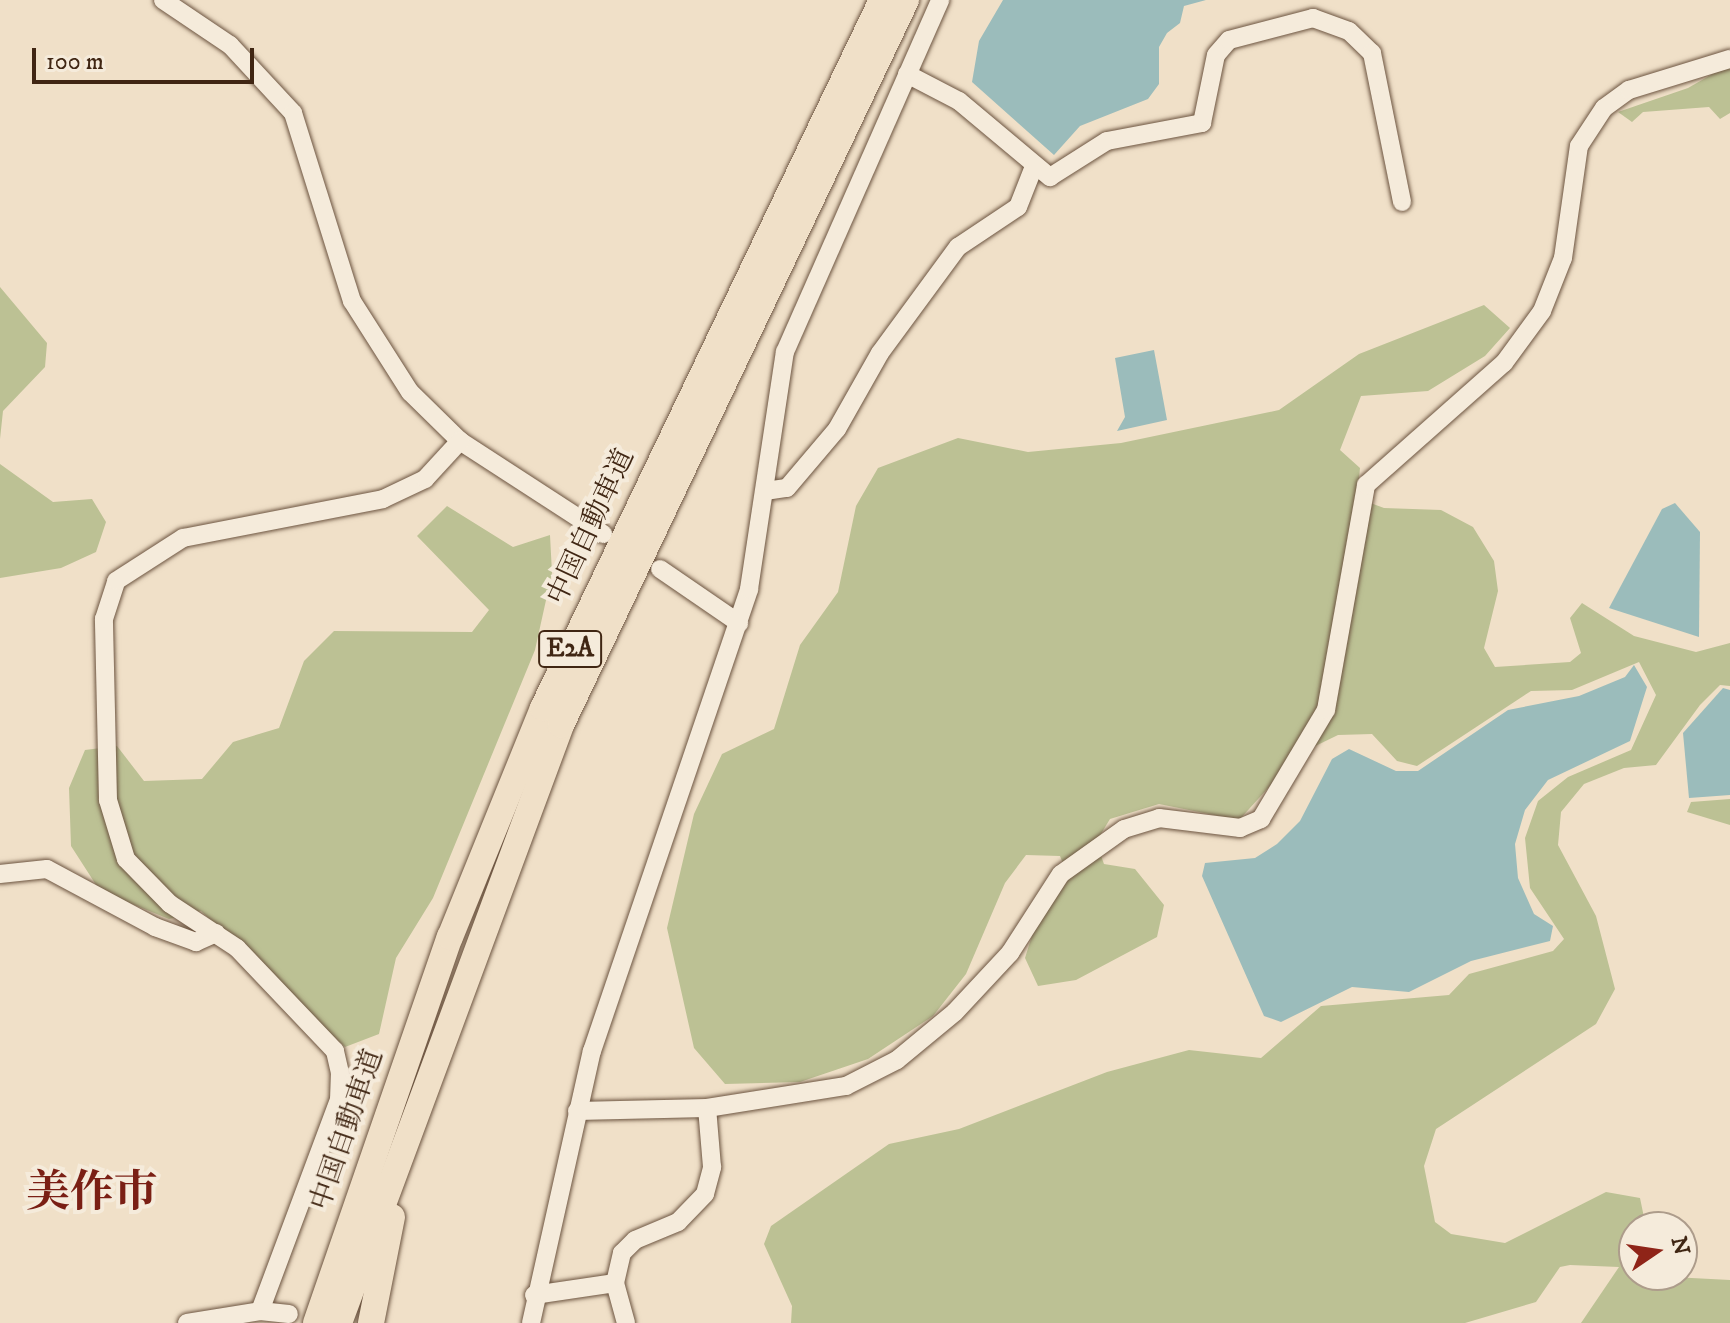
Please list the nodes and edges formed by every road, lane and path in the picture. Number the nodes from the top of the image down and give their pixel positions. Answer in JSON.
{"nodes":[{"id":1,"x":163,"y":0,"type":"edge"},
{"id":2,"x":882,"y":0,"type":"edge"},
{"id":3,"x":906,"y":0,"type":"edge"},
{"id":4,"x":940,"y":0,"type":"edge"},
{"id":5,"x":1730,"y":59,"type":"edge"},
{"id":6,"x":907,"y":74,"type":"junction"},
{"id":7,"x":1033,"y":169,"type":"junction"},
{"id":8,"x":1402,"y":202,"type":"dead end"},
{"id":9,"x":460,"y":441,"type":"junction"},
{"id":10,"x":765,"y":491,"type":"junction"},
{"id":11,"x":603,"y":534,"type":"dead end"},
{"id":12,"x":660,"y":569,"type":"dead end"},
{"id":13,"x":739,"y":623,"type":"junction"},
{"id":14,"x":0,"y":874,"type":"edge"},
{"id":15,"x":216,"y":933,"type":"junction"},
{"id":16,"x":461,"y":979,"type":"junction"},
{"id":17,"x":707,"y":1108,"type":"junction"},
{"id":18,"x":577,"y":1111,"type":"junction"},
{"id":19,"x":383,"y":1122,"type":"junction"},
{"id":20,"x":615,"y":1283,"type":"junction"},
{"id":21,"x":534,"y":1295,"type":"junction"},
{"id":22,"x":260,"y":1311,"type":"junction"},
{"id":23,"x":293,"y":1319,"type":"edge"},
{"id":24,"x":187,"y":1323,"type":"edge"},
{"id":25,"x":316,"y":1323,"type":"edge"},
{"id":26,"x":339,"y":1323,"type":"edge"},
{"id":27,"x":371,"y":1323,"type":"edge"},
{"id":28,"x":531,"y":1323,"type":"edge"},
{"id":29,"x":626,"y":1323,"type":"edge"}],
"edges":[{"from":1,"to":9,"type":"street"},
{"from":2,"to":19,"type":"highway","name":"中国自動車道","number":"E2A"},
{"from":3,"to":16,"type":"highway","name":"中国自動車道","number":"E2A"},
{"from":4,"to":6,"type":"street"},
{"from":5,"to":17,"type":"street"},
{"from":6,"to":7,"type":"street"},
{"from":6,"to":10,"type":"street"},
{"from":7,"to":8,"type":"street"},
{"from":7,"to":10,"type":"street"},
{"from":9,"to":11,"type":"street"},
{"from":9,"to":15,"type":"street"},
{"from":10,"to":13,"type":"street"},
{"from":12,"to":13,"type":"street"},
{"from":13,"to":18,"type":"street"},
{"from":14,"to":15,"type":"street"},
{"from":15,"to":22,"type":"street"},
{"from":16,"to":26,"type":"highway","name":"中国自動車道","number":"E2A"},
{"from":16,"to":27,"type":"highway"},
{"from":17,"to":18,"type":"street"},
{"from":17,"to":20,"type":"street"},
{"from":18,"to":21,"type":"street"},
{"from":19,"to":23,"type":"highway"},
{"from":19,"to":25,"type":"highway","name":"中国自動車道","number":"E2A"},
{"from":20,"to":21,"type":"street"},
{"from":20,"to":29,"type":"street"},
{"from":21,"to":28,"type":"street"},
{"from":22,"to":23,"type":"street"},
{"from":22,"to":24,"type":"street"}]}
